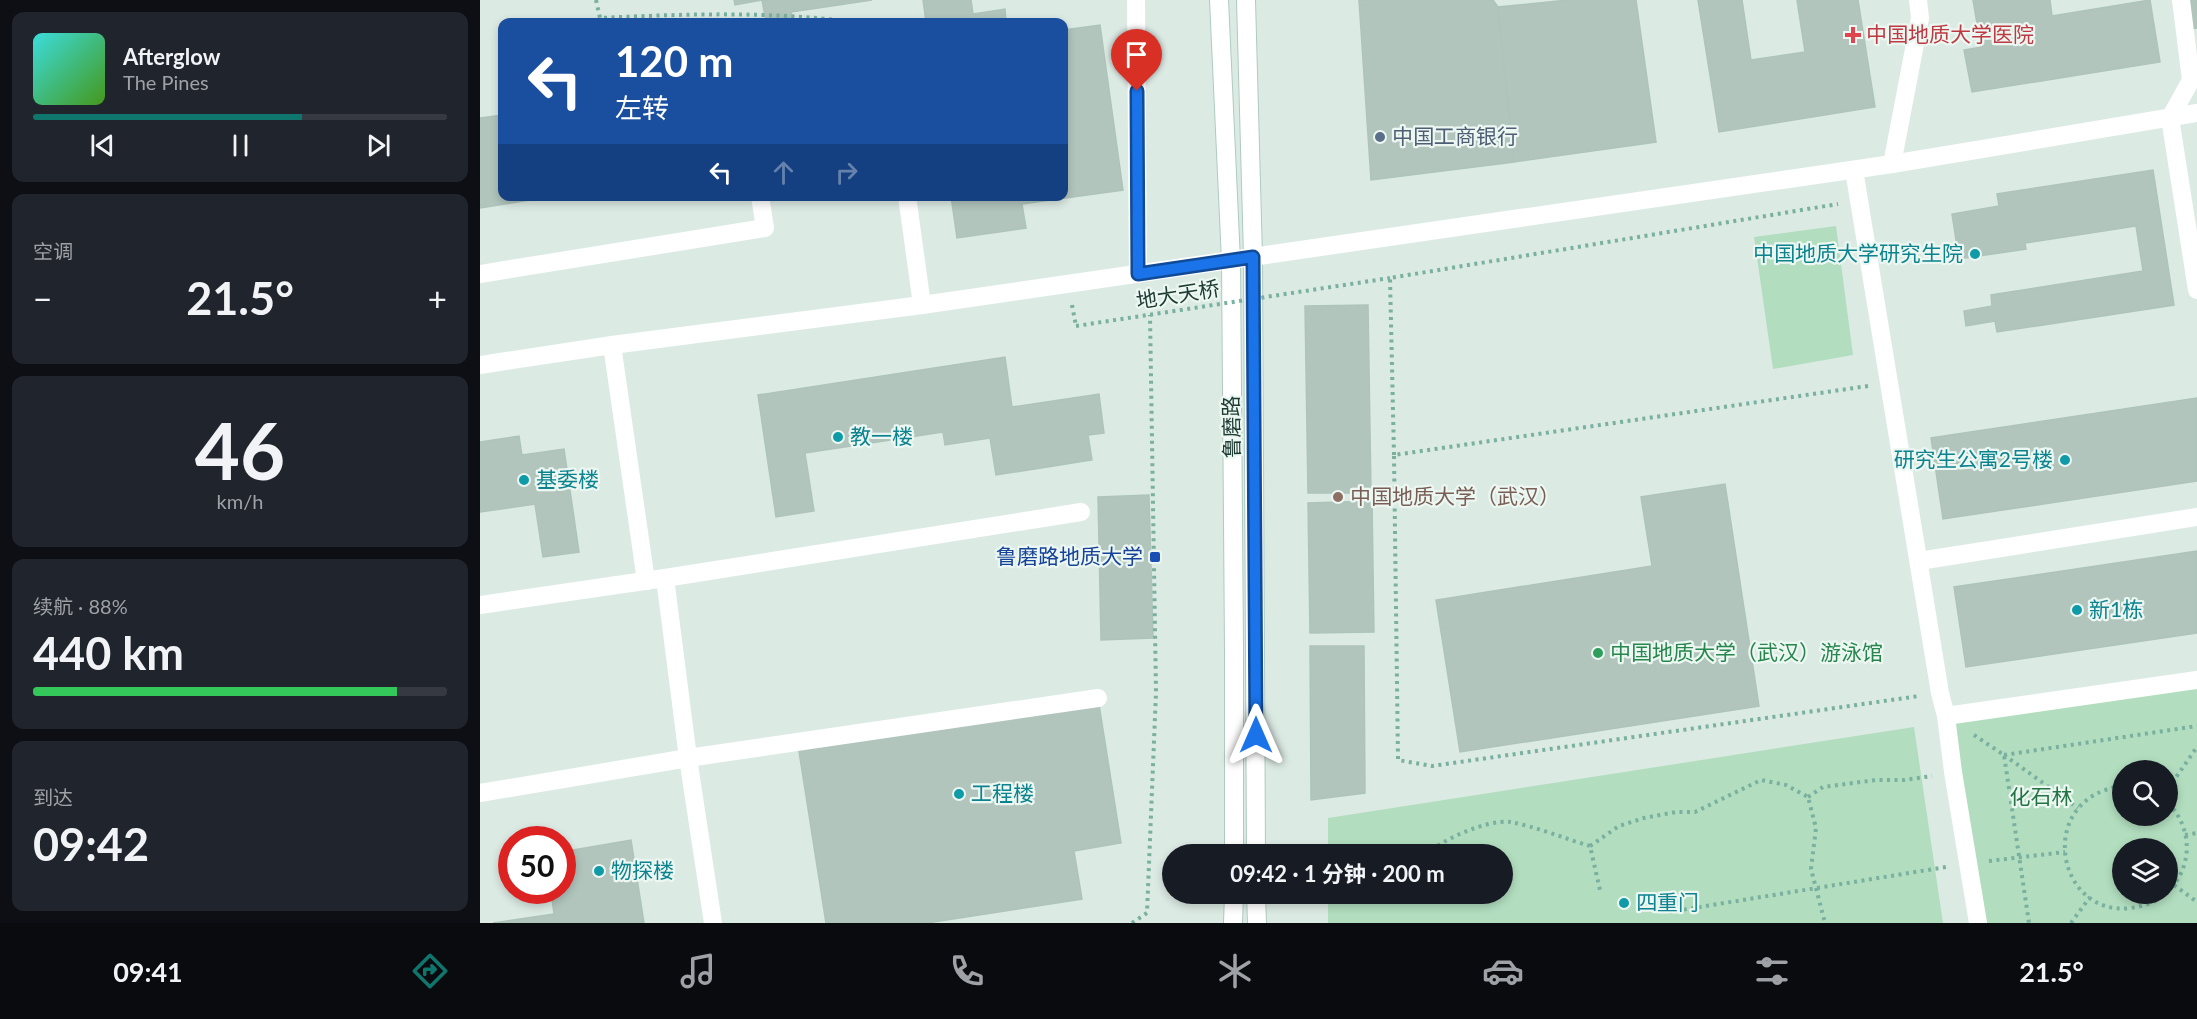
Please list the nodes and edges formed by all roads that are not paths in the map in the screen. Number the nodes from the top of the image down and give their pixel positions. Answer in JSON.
{"nodes":[{"id":1,"x":1136,"y":0,"type":"edge"},
{"id":2,"x":1220,"y":0,"type":"edge"},
{"id":3,"x":1246,"y":0,"type":"edge"},
{"id":4,"x":1918,"y":0,"type":"edge"},
{"id":5,"x":2181,"y":0,"type":"edge"},
{"id":6,"x":2197,"y":113,"type":"edge"},
{"id":7,"x":2170,"y":118,"type":"junction"},
{"id":8,"x":1892,"y":165,"type":"junction"},
{"id":9,"x":1854,"y":170,"type":"junction"},
{"id":10,"x":761,"y":201,"type":"edge"},
{"id":11,"x":908,"y":201,"type":"edge"},
{"id":12,"x":1253,"y":257,"type":"junction"},
{"id":13,"x":1231,"y":261,"type":"junction"},
{"id":14,"x":480,"y":274,"type":"edge"},
{"id":15,"x":1138,"y":274,"type":"junction"},
{"id":16,"x":2197,"y":290,"type":"edge"},
{"id":17,"x":922,"y":305,"type":"junction"},
{"id":18,"x":612,"y":345,"type":"junction"},
{"id":19,"x":480,"y":365,"type":"edge"},
{"id":20,"x":1082,"y":512,"type":"dead end"},
{"id":21,"x":2197,"y":517,"type":"edge"},
{"id":22,"x":1919,"y":561,"type":"junction"},
{"id":23,"x":665,"y":578,"type":"junction"},
{"id":24,"x":646,"y":581,"type":"junction"},
{"id":25,"x":480,"y":605,"type":"edge"},
{"id":26,"x":2197,"y":680,"type":"edge"},
{"id":27,"x":1098,"y":698,"type":"dead end"},
{"id":28,"x":1946,"y":716,"type":"junction"},
{"id":29,"x":688,"y":758,"type":"junction"},
{"id":30,"x":480,"y":793,"type":"edge"},
{"id":31,"x":1234,"y":844,"type":"edge"},
{"id":32,"x":1256,"y":844,"type":"edge"},
{"id":33,"x":1234,"y":904,"type":"edge"},
{"id":34,"x":1256,"y":904,"type":"edge"},
{"id":35,"x":713,"y":923,"type":"edge"},
{"id":36,"x":1233,"y":923,"type":"edge"},
{"id":37,"x":1257,"y":923,"type":"edge"},
{"id":38,"x":1978,"y":923,"type":"edge"}],
"edges":[{"from":1,"to":15,"type":"street"},
{"from":2,"to":13,"type":"street","name":"鲁磨路"},
{"from":3,"to":12,"type":"street","name":"鲁磨路"},
{"from":4,"to":8,"type":"street"},
{"from":5,"to":7,"type":"street"},
{"from":6,"to":7,"type":"street"},
{"from":7,"to":8,"type":"street"},
{"from":7,"to":16,"type":"street"},
{"from":8,"to":9,"type":"street"},
{"from":9,"to":12,"type":"street"},
{"from":9,"to":22,"type":"street"},
{"from":10,"to":14,"type":"street"},
{"from":11,"to":17,"type":"street"},
{"from":12,"to":13,"type":"street"},
{"from":12,"to":32,"type":"street","name":"鲁磨路"},
{"from":13,"to":15,"type":"street"},
{"from":13,"to":31,"type":"street","name":"鲁磨路"},
{"from":15,"to":17,"type":"street"},
{"from":17,"to":18,"type":"street"},
{"from":18,"to":19,"type":"street"},
{"from":18,"to":24,"type":"street"},
{"from":20,"to":23,"type":"street"},
{"from":21,"to":22,"type":"street"},
{"from":22,"to":28,"type":"street"},
{"from":23,"to":24,"type":"street"},
{"from":23,"to":29,"type":"street"},
{"from":24,"to":25,"type":"street"},
{"from":26,"to":28,"type":"street"},
{"from":27,"to":29,"type":"street"},
{"from":28,"to":38,"type":"street"},
{"from":29,"to":30,"type":"street"},
{"from":29,"to":35,"type":"street"},
{"from":33,"to":36,"type":"street"},
{"from":34,"to":37,"type":"street"}]}
